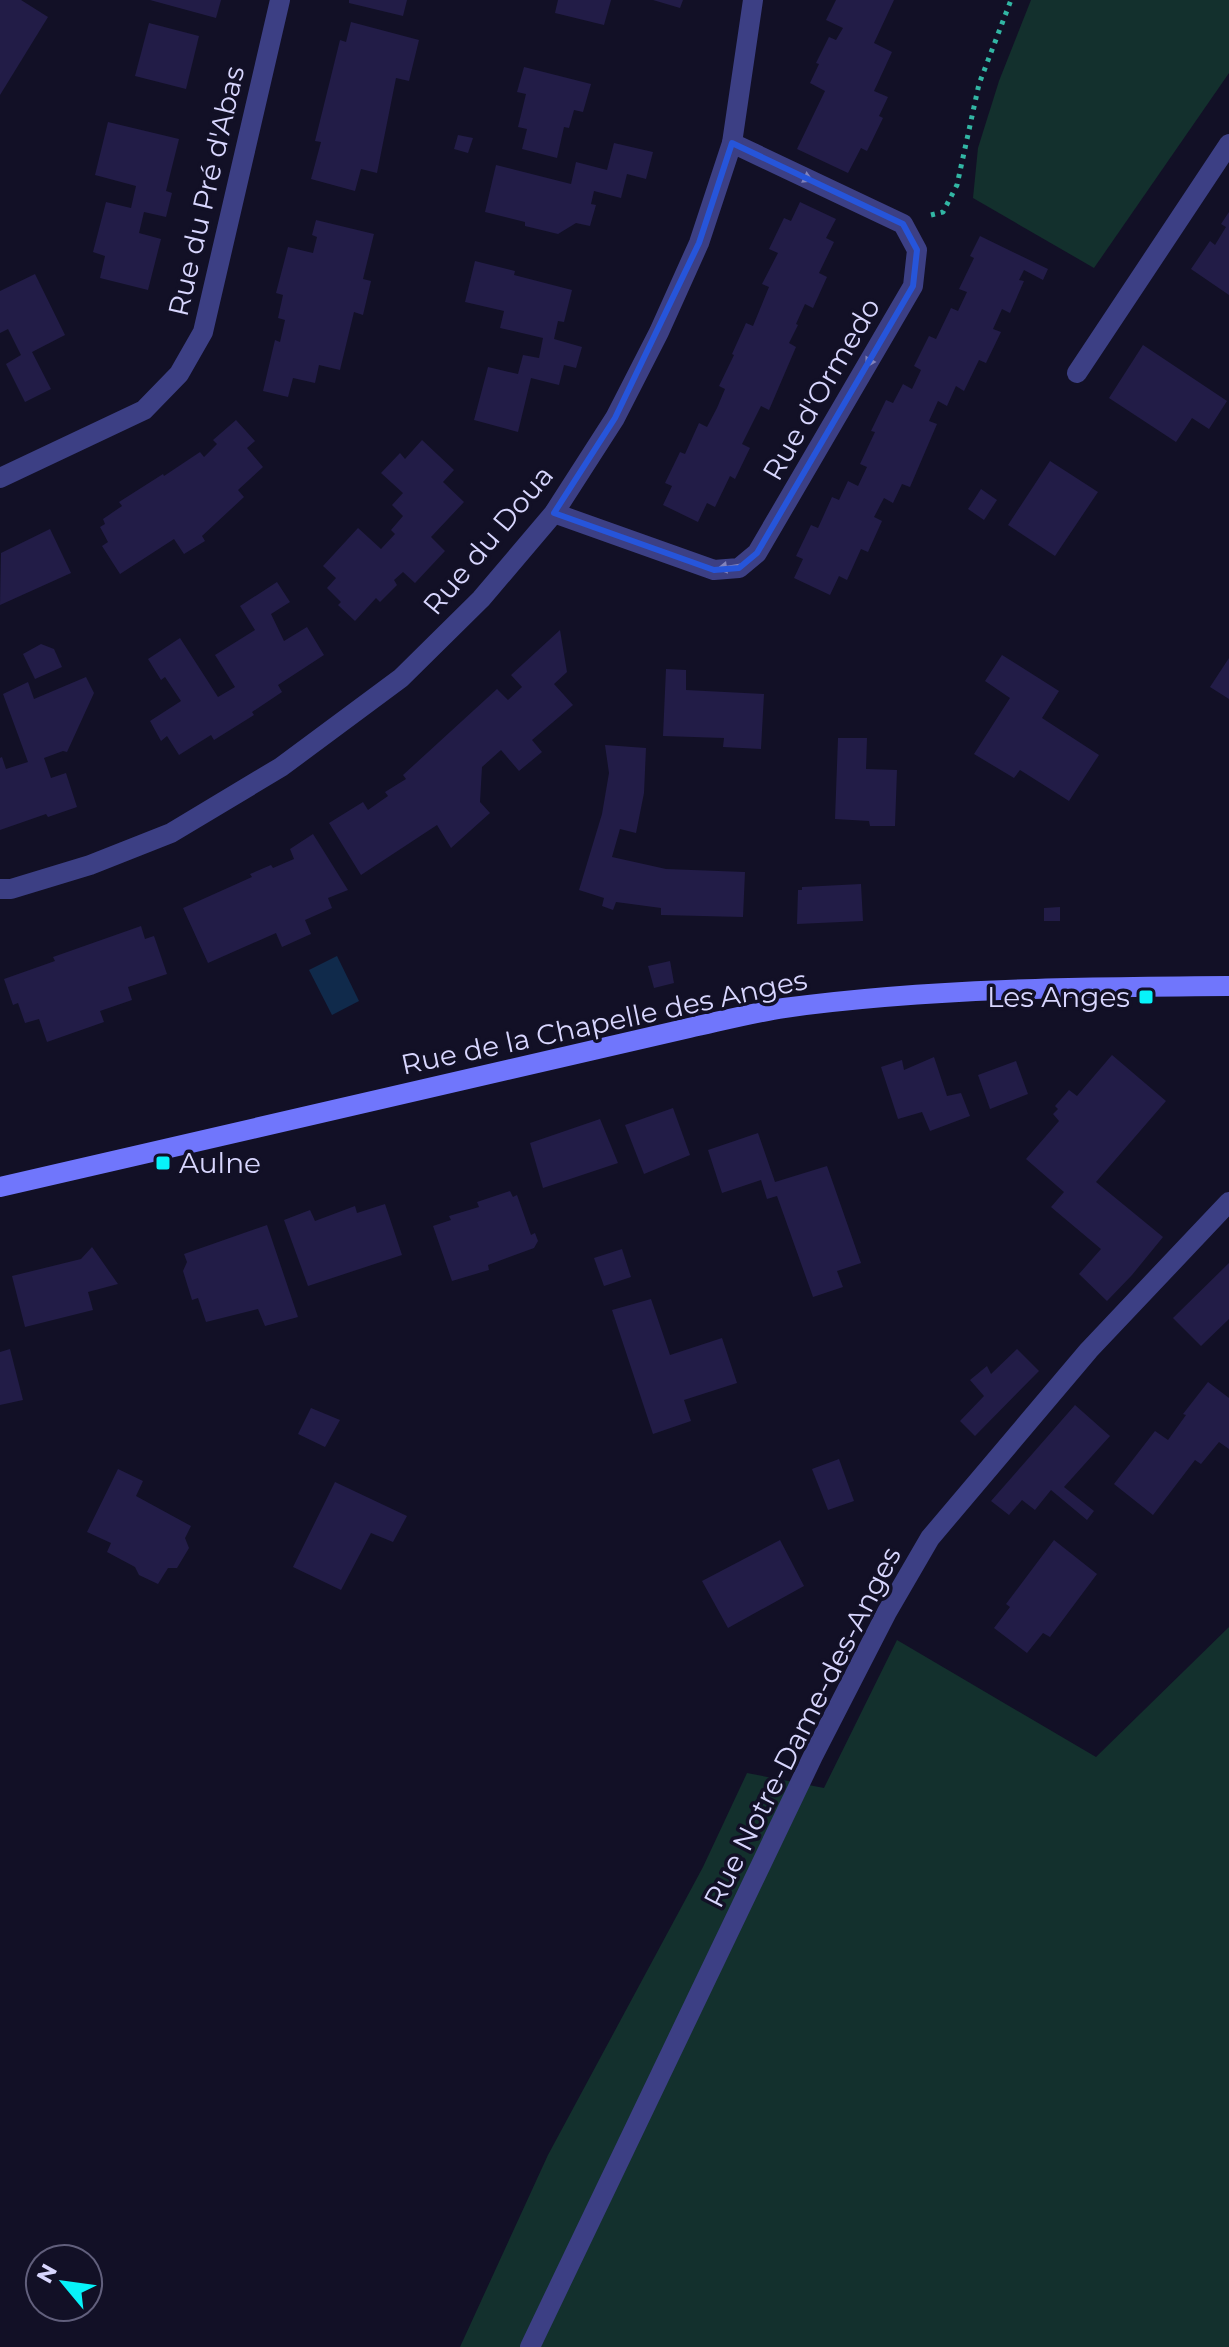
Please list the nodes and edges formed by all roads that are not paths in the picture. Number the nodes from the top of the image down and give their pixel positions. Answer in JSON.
{"nodes":[{"id":1,"x":280,"y":0,"type":"edge"},
{"id":2,"x":753,"y":0,"type":"edge"},
{"id":3,"x":732,"y":143,"type":"junction"},
{"id":4,"x":1229,"y":144,"type":"edge"},
{"id":5,"x":1077,"y":373,"type":"dead end"},
{"id":6,"x":0,"y":478,"type":"edge"},
{"id":7,"x":554,"y":513,"type":"junction"},
{"id":8,"x":0,"y":889,"type":"edge"},
{"id":9,"x":1229,"y":986,"type":"edge"},
{"id":10,"x":0,"y":1187,"type":"edge"},
{"id":11,"x":1229,"y":1202,"type":"edge"},
{"id":12,"x":530,"y":2347,"type":"edge"}],
"edges":[{"from":1,"to":6,"type":"street","name":"Rue du Pré d'Abas"},
{"from":2,"to":3,"type":"street","name":"Rue du Doua"},
{"from":3,"to":7,"type":"street","name":"Rue du Doua"},
{"from":3,"to":7,"type":"street","name":"Rue d'Ormedo","one_way":true},
{"from":4,"to":5,"type":"street"},
{"from":7,"to":8,"type":"street","name":"Rue du Doua"},
{"from":9,"to":10,"type":"main road","name":"Rue de la Chapelle des Anges"},
{"from":11,"to":12,"type":"street","name":"Rue Notre-Dame-des-Anges"}]}
